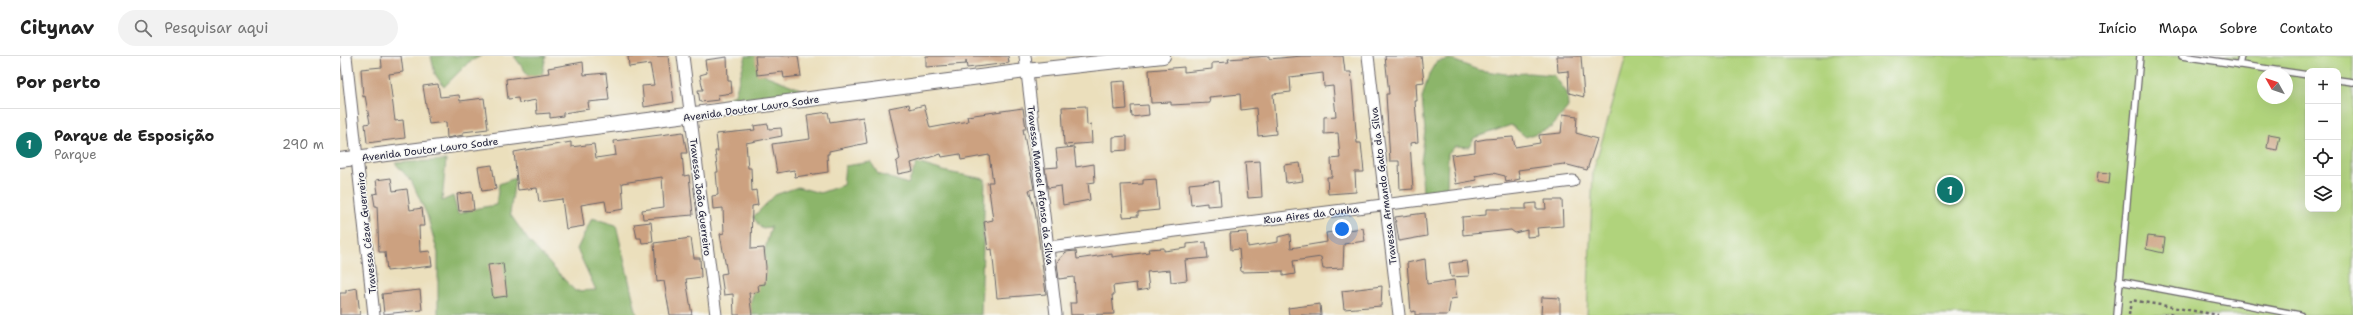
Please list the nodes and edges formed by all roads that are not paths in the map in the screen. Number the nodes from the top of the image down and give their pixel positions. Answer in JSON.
{"nodes":[{"id":1,"x":346,"y":56,"type":"edge"},
{"id":2,"x":683,"y":56,"type":"edge"},
{"id":3,"x":1025,"y":56,"type":"edge"},
{"id":4,"x":1163,"y":56,"type":"edge"},
{"id":5,"x":1368,"y":56,"type":"edge"},
{"id":6,"x":2140,"y":56,"type":"edge"},
{"id":7,"x":2182,"y":56,"type":"edge"},
{"id":8,"x":2241,"y":56,"type":"edge"},
{"id":9,"x":2240,"y":65,"type":"junction"},
{"id":10,"x":1026,"y":71,"type":"junction"},
{"id":11,"x":2305,"y":76,"type":"edge"},
{"id":12,"x":2341,"y":80,"type":"edge"},
{"id":13,"x":2353,"y":82,"type":"edge"},
{"id":14,"x":690,"y":116,"type":"junction"},
{"id":15,"x":357,"y":158,"type":"junction"},
{"id":16,"x":340,"y":160,"type":"edge"},
{"id":17,"x":1573,"y":181,"type":"dead end"},
{"id":18,"x":1384,"y":205,"type":"junction"},
{"id":19,"x":1049,"y":247,"type":"junction"},
{"id":20,"x":2119,"y":281,"type":"junction"},
{"id":21,"x":374,"y":315,"type":"edge"},
{"id":22,"x":716,"y":315,"type":"edge"},
{"id":23,"x":1056,"y":315,"type":"edge"},
{"id":24,"x":1399,"y":315,"type":"edge"},
{"id":25,"x":2117,"y":315,"type":"edge"},
{"id":26,"x":2300,"y":315,"type":"edge"}],
"edges":[{"from":1,"to":15,"type":"street","name":"Travessa Cézar Guerreiro"},
{"from":2,"to":14,"type":"street","name":"Travessa João Guerreiro"},
{"from":3,"to":10,"type":"street","name":"Travessa Manoel Afonso da Silva"},
{"from":4,"to":10,"type":"street","name":"Avenida Doutor Lauro Sodre"},
{"from":5,"to":18,"type":"street","name":"Travessa Armando Gato da Silva"},
{"from":6,"to":20,"type":"lane"},
{"from":7,"to":9,"type":"lane"},
{"from":8,"to":9,"type":"lane"},
{"from":9,"to":11,"type":"lane"},
{"from":10,"to":14,"type":"street","name":"Avenida Doutor Lauro Sodre"},
{"from":10,"to":19,"type":"street","name":"Travessa Manoel Afonso da Silva"},
{"from":12,"to":13,"type":"lane"},
{"from":14,"to":15,"type":"street","name":"Avenida Doutor Lauro Sodre"},
{"from":14,"to":22,"type":"street","name":"Travessa João Guerreiro"},
{"from":15,"to":16,"type":"street","name":"Avenida Doutor Lauro Sodre"},
{"from":15,"to":21,"type":"street","name":"Travessa Cézar Guerreiro"},
{"from":17,"to":18,"type":"street","name":"Rua Aires da Cunha"},
{"from":18,"to":19,"type":"street","name":"Rua Aires da Cunha"},
{"from":18,"to":24,"type":"street","name":"Travessa Armando Gato da Silva"},
{"from":19,"to":23,"type":"street","name":"Travessa Manoel Afonso da Silva"},
{"from":20,"to":25,"type":"lane"},
{"from":20,"to":26,"type":"lane"}]}
